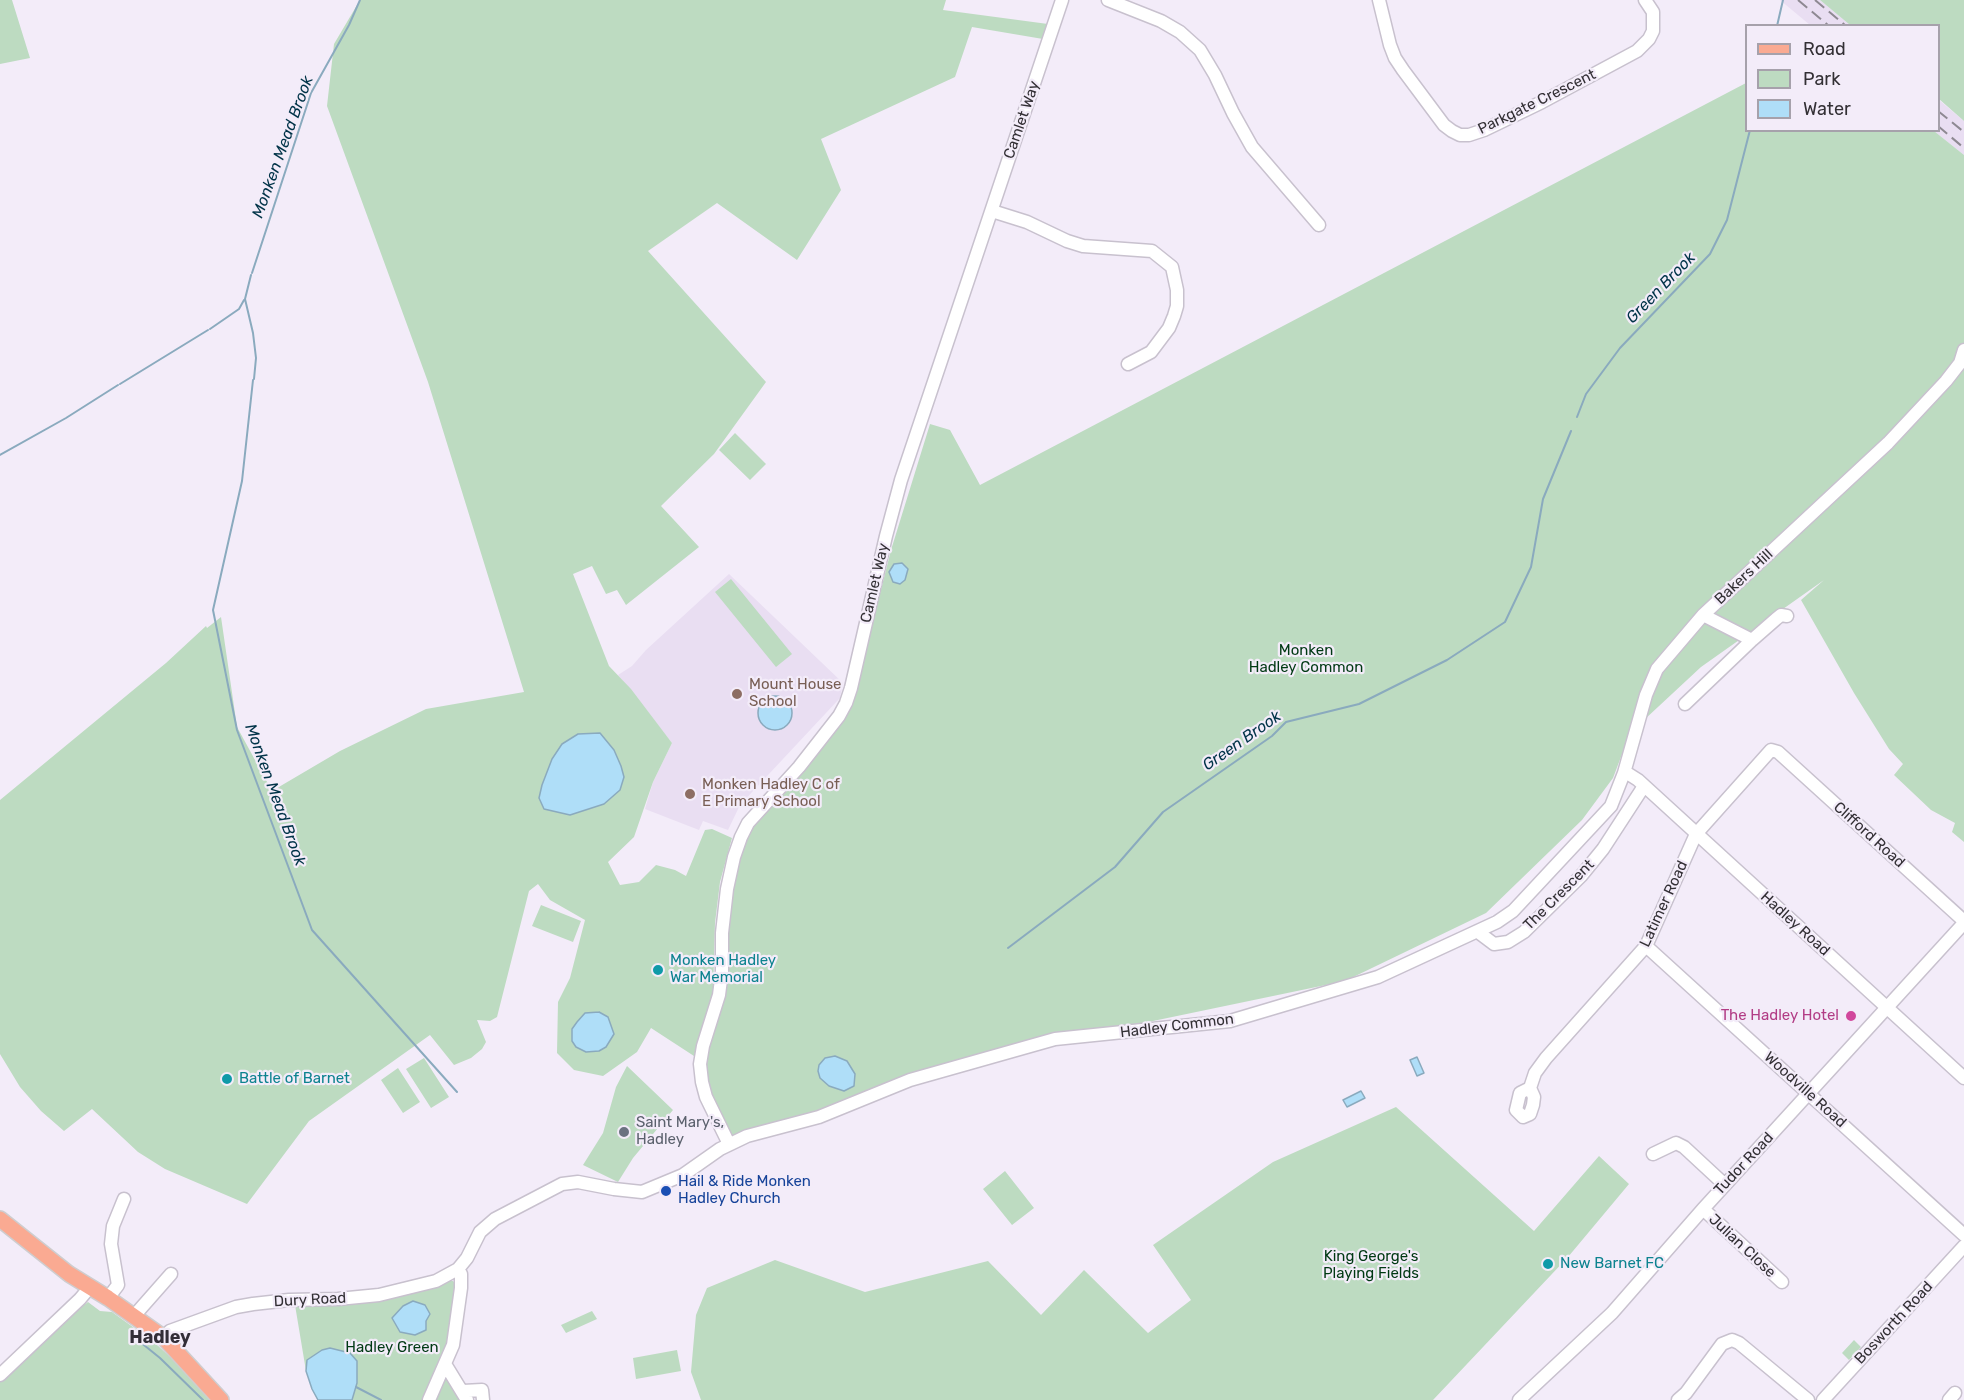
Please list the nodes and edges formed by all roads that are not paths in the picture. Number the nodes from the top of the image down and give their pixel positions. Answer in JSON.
{"nodes":[{"id":1,"x":1062,"y":0,"type":"edge"},
{"id":2,"x":1108,"y":0,"type":"edge"},
{"id":3,"x":1379,"y":0,"type":"edge"},
{"id":4,"x":1645,"y":0,"type":"edge"},
{"id":5,"x":992,"y":211,"type":"junction"},
{"id":6,"x":1319,"y":225,"type":"dead end"},
{"id":7,"x":1964,"y":350,"type":"edge"},
{"id":8,"x":1128,"y":364,"type":"dead end"},
{"id":9,"x":1703,"y":615,"type":"junction"},
{"id":10,"x":1786,"y":616,"type":"dead end"},
{"id":11,"x":1752,"y":640,"type":"junction"},
{"id":12,"x":1685,"y":704,"type":"dead end"},
{"id":13,"x":1774,"y":749,"type":"joint"},
{"id":14,"x":1624,"y":773,"type":"junction"},
{"id":15,"x":1644,"y":786,"type":"junction"},
{"id":16,"x":1696,"y":834,"type":"junction"},
{"id":17,"x":1964,"y":922,"type":"edge"},
{"id":18,"x":1478,"y":932,"type":"junction"},
{"id":19,"x":1647,"y":946,"type":"junction"},
{"id":20,"x":1887,"y":1008,"type":"junction"},
{"id":21,"x":1964,"y":1078,"type":"edge"},
{"id":22,"x":1530,"y":1088,"type":"dead end"},
{"id":23,"x":1809,"y":1093,"type":"junction"},
{"id":24,"x":729,"y":1144,"type":"junction"},
{"id":25,"x":1653,"y":1154,"type":"dead end"},
{"id":26,"x":1725,"y":1185,"type":"junction"},
{"id":27,"x":124,"y":1199,"type":"dead end"},
{"id":28,"x":1703,"y":1209,"type":"junction"},
{"id":29,"x":2,"y":1219,"type":"edge"},
{"id":30,"x":1964,"y":1235,"type":"edge"},
{"id":31,"x":1964,"y":1246,"type":"edge"},
{"id":32,"x":458,"y":1269,"type":"junction"},
{"id":33,"x":171,"y":1274,"type":"dead end"},
{"id":34,"x":1782,"y":1282,"type":"dead end"},
{"id":35,"x":90,"y":1287,"type":"junction"},
{"id":36,"x":108,"y":1298,"type":"junction"},
{"id":37,"x":134,"y":1316,"type":"junction"},
{"id":38,"x":163,"y":1337,"type":"junction"},
{"id":39,"x":446,"y":1364,"type":"junction"},
{"id":40,"x":0,"y":1375,"type":"edge"},
{"id":41,"x":465,"y":1396,"type":"edge"},
{"id":42,"x":1527,"y":1397,"type":"edge"},
{"id":43,"x":221,"y":1400,"type":"edge"},
{"id":44,"x":429,"y":1400,"type":"edge"},
{"id":45,"x":483,"y":1400,"type":"edge"},
{"id":46,"x":1678,"y":1400,"type":"edge"},
{"id":47,"x":1808,"y":1400,"type":"edge"},
{"id":48,"x":1823,"y":1400,"type":"edge"}],
"edges":[{"from":1,"to":5,"type":"street","name":"Camlet Way"},
{"from":2,"to":6,"type":"street"},
{"from":3,"to":4,"type":"street","name":"Parkgate Crescent"},
{"from":5,"to":8,"type":"street"},
{"from":5,"to":24,"type":"street","name":"Camlet Way"},
{"from":7,"to":9,"type":"street","name":"Bakers Hill"},
{"from":9,"to":11,"type":"street"},
{"from":9,"to":14,"type":"street","name":"Bakers Hill"},
{"from":10,"to":11,"type":"street"},
{"from":11,"to":12,"type":"street"},
{"from":13,"to":16,"type":"street","name":"Latimer Road"},
{"from":13,"to":17,"type":"street","name":"Clifford Road"},
{"from":14,"to":15,"type":"street","name":"Hadley Road"},
{"from":14,"to":18,"type":"street","name":"Hadley Common"},
{"from":15,"to":16,"type":"street","name":"Hadley Road"},
{"from":15,"to":18,"type":"street","name":"The Crescent"},
{"from":16,"to":19,"type":"street","name":"Latimer Road"},
{"from":16,"to":20,"type":"street","name":"Hadley Road"},
{"from":17,"to":20,"type":"street","name":"Tudor Road"},
{"from":18,"to":24,"type":"street","name":"Hadley Common"},
{"from":19,"to":22,"type":"street","name":"Latimer Road"},
{"from":19,"to":23,"type":"street","name":"Woodville Road"},
{"from":20,"to":21,"type":"street","name":"Hadley Road"},
{"from":20,"to":23,"type":"street","name":"Tudor Road"},
{"from":23,"to":26,"type":"street","name":"Tudor Road"},
{"from":23,"to":30,"type":"street","name":"Woodville Road"},
{"from":24,"to":32,"type":"street","name":"Hadley Common"},
{"from":25,"to":26,"type":"street"},
{"from":26,"to":28,"type":"street","name":"Tudor Road"},
{"from":27,"to":36,"type":"street"},
{"from":28,"to":34,"type":"street","name":"Julian Close"},
{"from":28,"to":42,"type":"street","name":"Tudor Road"},
{"from":29,"to":35,"type":"main road"},
{"from":31,"to":48,"type":"street","name":"Bosworth Road"},
{"from":32,"to":38,"type":"street","name":"Dury Road"},
{"from":32,"to":39,"type":"street"},
{"from":33,"to":37,"type":"street"},
{"from":35,"to":36,"type":"main road"},
{"from":35,"to":40,"type":"street"},
{"from":36,"to":37,"type":"main road"},
{"from":37,"to":38,"type":"main road"},
{"from":38,"to":43,"type":"main road"},
{"from":39,"to":41,"type":"street"},
{"from":39,"to":44,"type":"street"},
{"from":41,"to":45,"type":"street"},
{"from":46,"to":47,"type":"street"}]}
